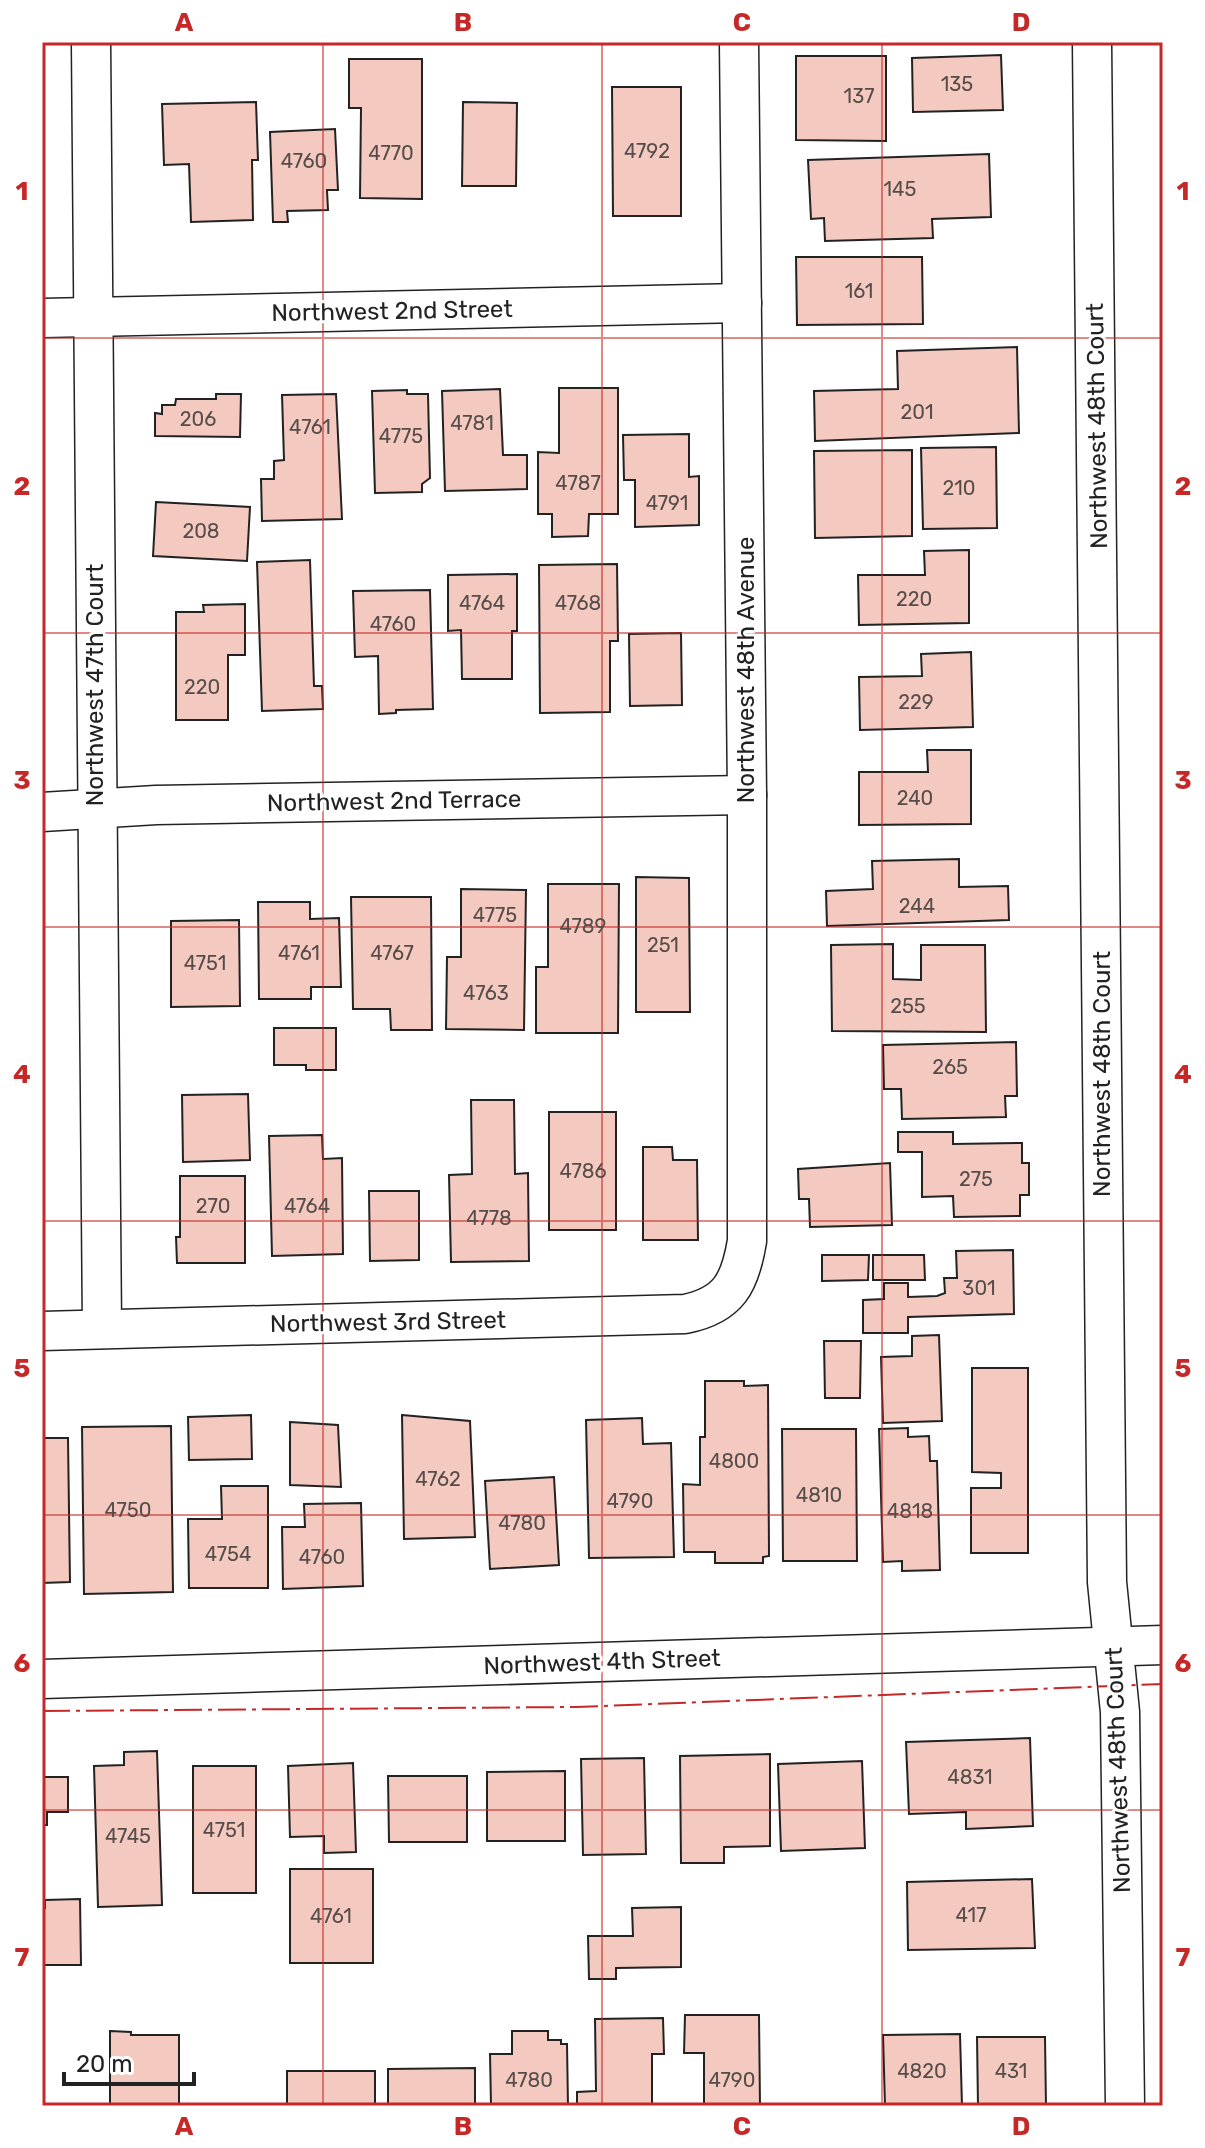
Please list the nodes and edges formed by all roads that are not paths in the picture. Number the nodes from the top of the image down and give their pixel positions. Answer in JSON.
{"nodes":[{"id":1,"x":91,"y":42,"type":"edge"},
{"id":2,"x":739,"y":42,"type":"edge"},
{"id":3,"x":1092,"y":42,"type":"edge"},
{"id":4,"x":742,"y":303,"type":"junction"},
{"id":5,"x":94,"y":317,"type":"junction"},
{"id":6,"x":42,"y":318,"type":"edge"},
{"id":7,"x":747,"y":795,"type":"junction"},
{"id":8,"x":96,"y":809,"type":"junction"},
{"id":9,"x":42,"y":812,"type":"edge"},
{"id":10,"x":728,"y":1294,"type":"joint"},
{"id":11,"x":102,"y":1329,"type":"junction"},
{"id":12,"x":42,"y":1331,"type":"edge"},
{"id":13,"x":1163,"y":1645,"type":"edge"},
{"id":14,"x":1114,"y":1646,"type":"junction"},
{"id":15,"x":42,"y":1679,"type":"edge"},
{"id":16,"x":1125,"y":2106,"type":"edge"}],
"edges":[{"from":1,"to":5,"type":"street","name":"Northwest 47th Court"},
{"from":2,"to":4,"type":"street","name":"Northwest 48th Avenue"},
{"from":3,"to":14,"type":"street","name":"Northwest 48th Court"},
{"from":4,"to":5,"type":"street","name":"Northwest 2nd Street"},
{"from":4,"to":7,"type":"street","name":"Northwest 48th Avenue"},
{"from":5,"to":6,"type":"street","name":"Northwest 2nd Street"},
{"from":5,"to":8,"type":"street","name":"Northwest 47th Court"},
{"from":7,"to":8,"type":"street","name":"Northwest 2nd Terrace"},
{"from":7,"to":10,"type":"street","name":"Northwest 48th Avenue"},
{"from":8,"to":9,"type":"street","name":"Northwest 2nd Terrace"},
{"from":8,"to":11,"type":"street","name":"Northwest 47th Court"},
{"from":10,"to":11,"type":"street","name":"Northwest 3rd Street"},
{"from":11,"to":12,"type":"street","name":"Northwest 3rd Street"},
{"from":13,"to":14,"type":"street","name":"Northwest 4th Street"},
{"from":14,"to":15,"type":"street","name":"Northwest 4th Street"},
{"from":14,"to":16,"type":"street","name":"Northwest 48th Court"}]}
